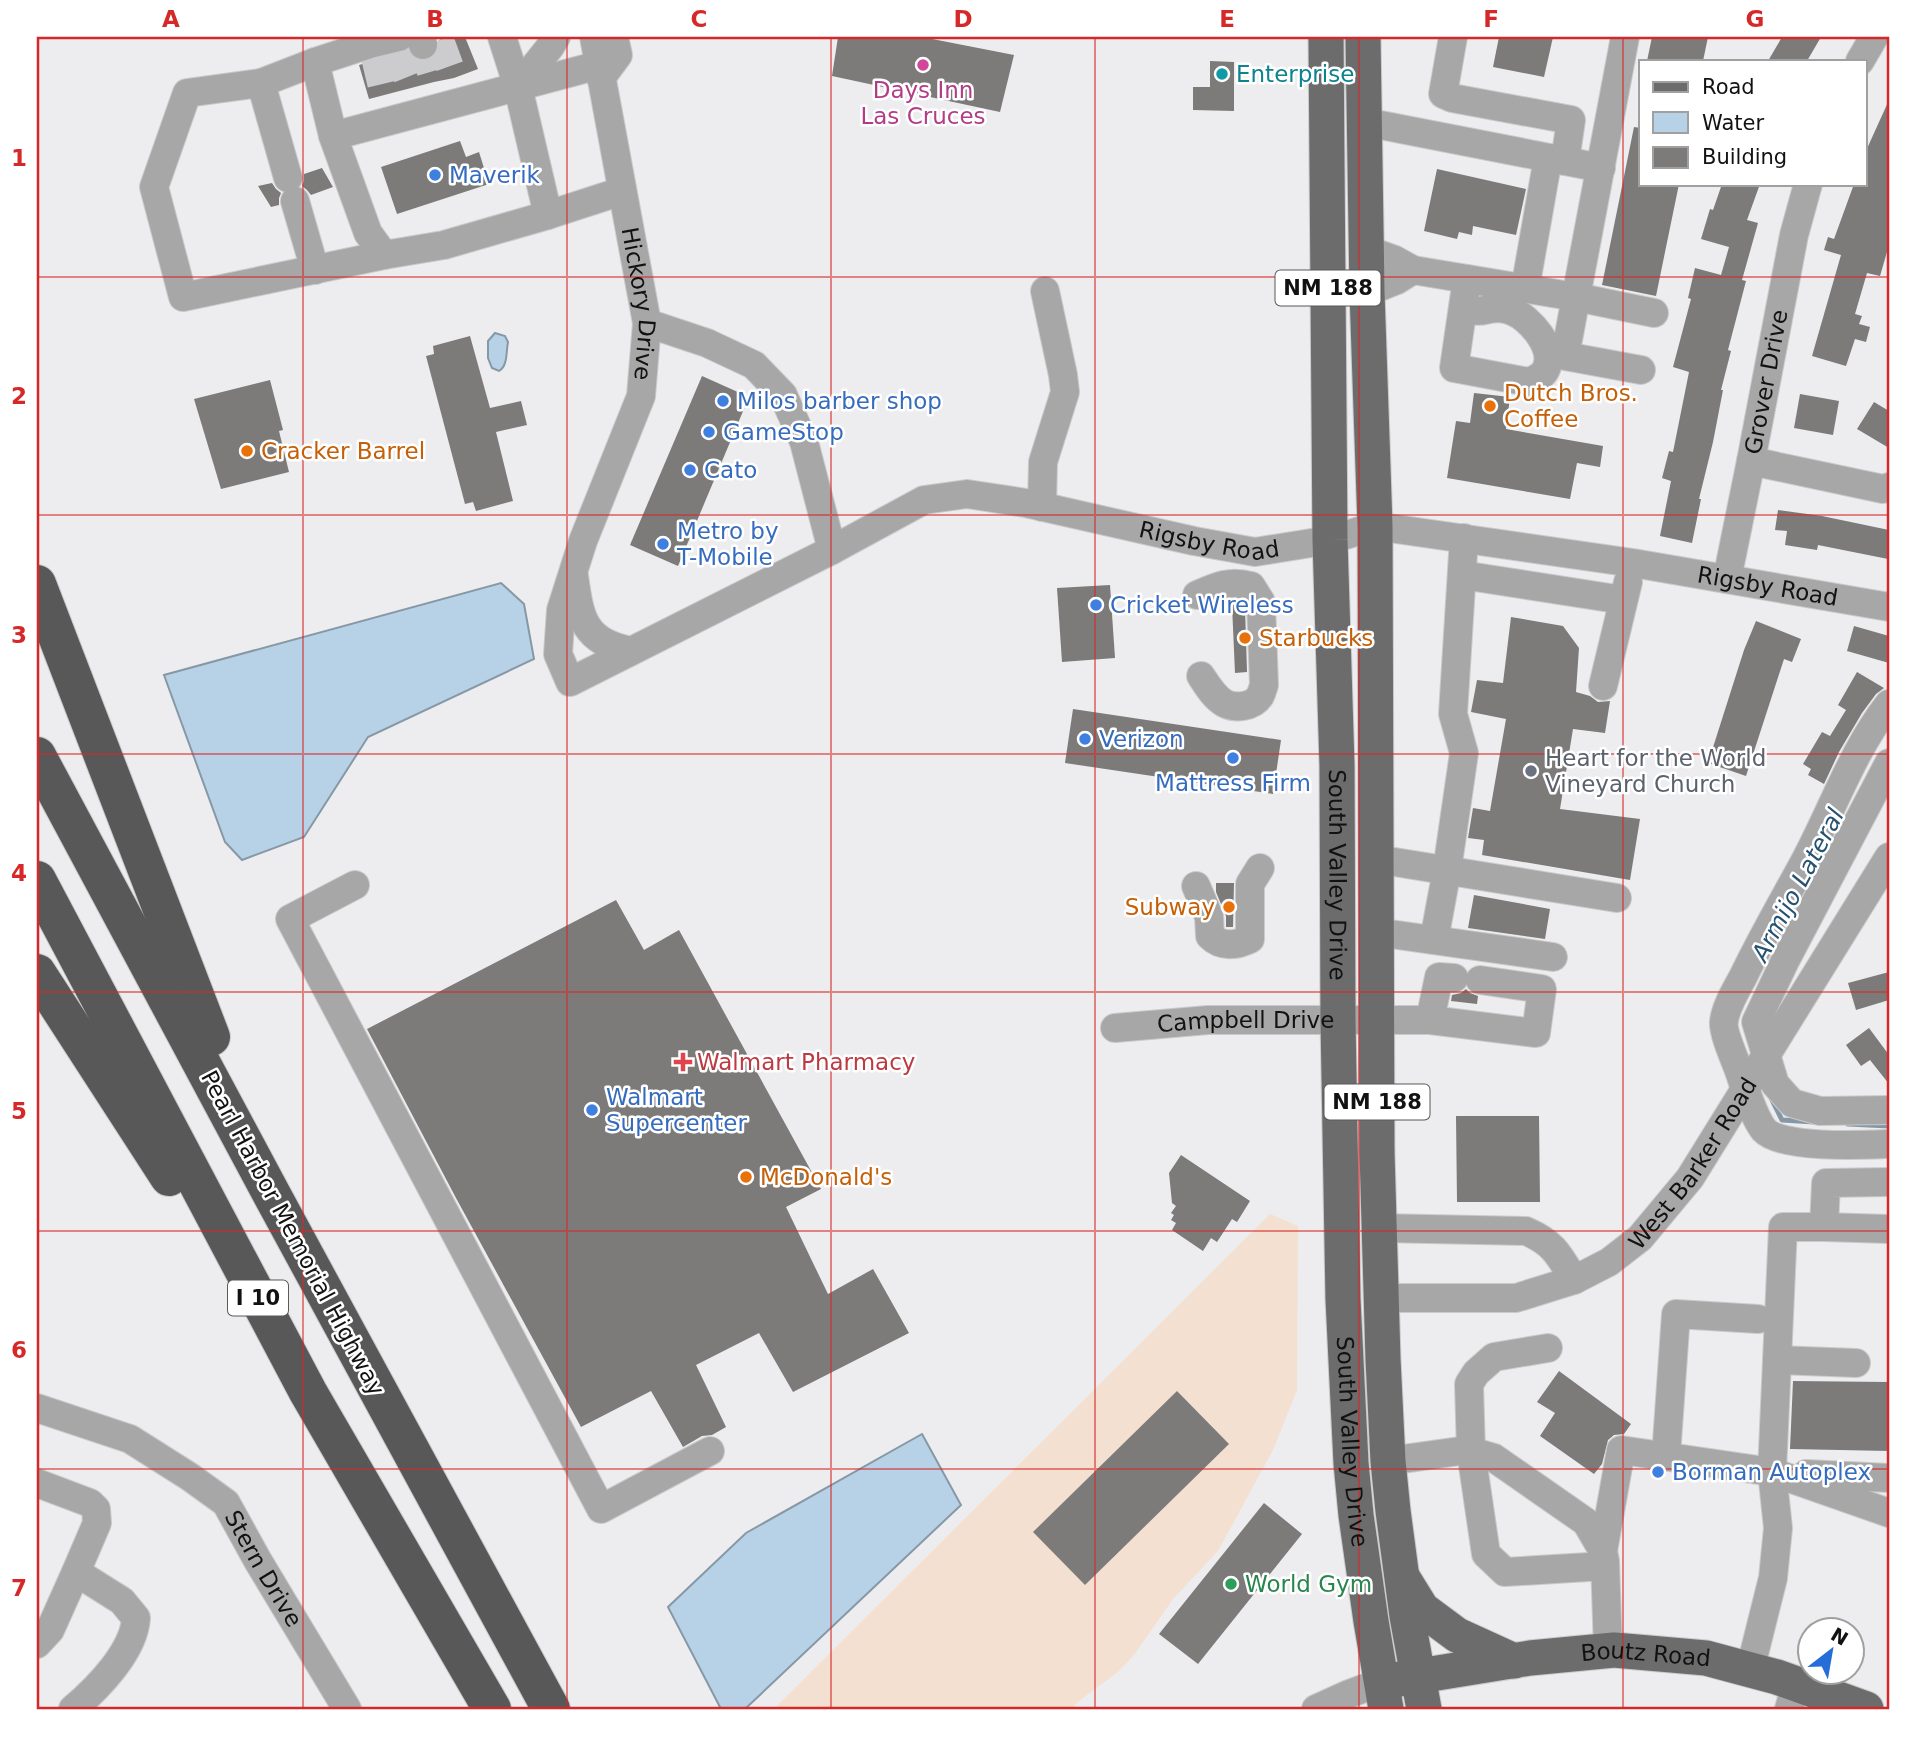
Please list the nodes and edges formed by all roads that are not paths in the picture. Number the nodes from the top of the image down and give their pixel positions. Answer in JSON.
{"nodes":[{"id":1,"x":502,"y":37,"type":"edge"},
{"id":2,"x":556,"y":37,"type":"edge"},
{"id":3,"x":593,"y":37,"type":"edge"},
{"id":4,"x":614,"y":37,"type":"edge"},
{"id":5,"x":1326,"y":37,"type":"edge"},
{"id":6,"x":1363,"y":37,"type":"edge"},
{"id":7,"x":1453,"y":37,"type":"edge"},
{"id":8,"x":1625,"y":37,"type":"edge"},
{"id":9,"x":1874,"y":37,"type":"edge"},
{"id":10,"x":406,"y":43,"type":"edge"},
{"id":11,"x":1861,"y":60,"type":"edge"},
{"id":12,"x":315,"y":62,"type":"junction"},
{"id":13,"x":600,"y":72,"type":"junction"},
{"id":14,"x":261,"y":83,"type":"junction"},
{"id":15,"x":518,"y":87,"type":"junction"},
{"id":16,"x":1468,"y":100,"type":"junction"},
{"id":17,"x":1365,"y":122,"type":"junction"},
{"id":18,"x":333,"y":136,"type":"junction"},
{"id":19,"x":1461,"y":141,"type":"junction"},
{"id":20,"x":1556,"y":160,"type":"junction"},
{"id":21,"x":1601,"y":168,"type":"junction"},
{"id":22,"x":1807,"y":186,"type":"edge"},
{"id":23,"x":622,"y":191,"type":"junction"},
{"id":24,"x":548,"y":215,"type":"junction"},
{"id":25,"x":1367,"y":250,"type":"junction"},
{"id":26,"x":384,"y":255,"type":"junction"},
{"id":27,"x":315,"y":270,"type":"junction"},
{"id":28,"x":1413,"y":270,"type":"junction"},
{"id":29,"x":1467,"y":279,"type":"junction"},
{"id":30,"x":1525,"y":289,"type":"junction"},
{"id":31,"x":1045,"y":291,"type":"dead end"},
{"id":32,"x":1367,"y":292,"type":"junction"},
{"id":33,"x":1576,"y":297,"type":"junction"},
{"id":34,"x":1473,"y":310,"type":"junction"},
{"id":35,"x":1654,"y":313,"type":"dead end"},
{"id":36,"x":647,"y":323,"type":"junction"},
{"id":37,"x":1641,"y":369,"type":"dead end"},
{"id":38,"x":1751,"y":461,"type":"junction"},
{"id":39,"x":1889,"y":487,"type":"edge"},
{"id":40,"x":1042,"y":507,"type":"junction"},
{"id":41,"x":1374,"y":526,"type":"junction"},
{"id":42,"x":1464,"y":538,"type":"junction"},
{"id":43,"x":1330,"y":540,"type":"junction"},
{"id":44,"x":832,"y":550,"type":"junction"},
{"id":45,"x":1633,"y":563,"type":"junction"},
{"id":46,"x":573,"y":572,"type":"junction"},
{"id":47,"x":1462,"y":575,"type":"junction"},
{"id":48,"x":1727,"y":579,"type":"junction"},
{"id":49,"x":37,"y":584,"type":"edge"},
{"id":50,"x":1197,"y":594,"type":"dead end"},
{"id":51,"x":1623,"y":600,"type":"junction"},
{"id":52,"x":1889,"y":607,"type":"edge"},
{"id":53,"x":631,"y":651,"type":"junction"},
{"id":54,"x":1201,"y":676,"type":"dead end"},
{"id":55,"x":570,"y":682,"type":"joint"},
{"id":56,"x":1603,"y":686,"type":"dead end"},
{"id":57,"x":1889,"y":704,"type":"edge"},
{"id":58,"x":37,"y":756,"type":"edge"},
{"id":59,"x":1889,"y":763,"type":"edge"},
{"id":60,"x":1889,"y":857,"type":"edge"},
{"id":61,"x":1376,"y":859,"type":"junction"},
{"id":62,"x":1260,"y":868,"type":"dead end"},
{"id":63,"x":1447,"y":870,"type":"junction"},
{"id":64,"x":37,"y":880,"type":"edge"},
{"id":65,"x":355,"y":885,"type":"dead end"},
{"id":66,"x":1196,"y":886,"type":"dead end"},
{"id":67,"x":1616,"y":898,"type":"dead end"},
{"id":68,"x":1376,"y":932,"type":"junction"},
{"id":69,"x":1434,"y":940,"type":"junction"},
{"id":70,"x":1553,"y":957,"type":"dead end"},
{"id":71,"x":37,"y":973,"type":"edge"},
{"id":72,"x":1377,"y":1019,"type":"junction"},
{"id":73,"x":1338,"y":1020,"type":"junction"},
{"id":74,"x":1430,"y":1020,"type":"junction"},
{"id":75,"x":1115,"y":1028,"type":"dead end"},
{"id":76,"x":1767,"y":1054,"type":"junction"},
{"id":77,"x":1745,"y":1088,"type":"junction"},
{"id":78,"x":1889,"y":1110,"type":"edge"},
{"id":79,"x":1889,"y":1144,"type":"edge"},
{"id":80,"x":1889,"y":1182,"type":"edge"},
{"id":81,"x":272,"y":1195,"type":"junction"},
{"id":82,"x":1824,"y":1227,"type":"junction"},
{"id":83,"x":1380,"y":1228,"type":"junction"},
{"id":84,"x":1889,"y":1229,"type":"edge"},
{"id":85,"x":1574,"y":1280,"type":"junction"},
{"id":86,"x":1382,"y":1298,"type":"junction"},
{"id":87,"x":1758,"y":1319,"type":"dead end"},
{"id":88,"x":1548,"y":1348,"type":"dead end"},
{"id":89,"x":1777,"y":1360,"type":"junction"},
{"id":90,"x":1856,"y":1363,"type":"dead end"},
{"id":91,"x":308,"y":1392,"type":"junction"},
{"id":92,"x":37,"y":1408,"type":"edge"},
{"id":93,"x":710,"y":1451,"type":"dead end"},
{"id":94,"x":1471,"y":1452,"type":"junction"},
{"id":95,"x":1666,"y":1456,"type":"junction"},
{"id":96,"x":1388,"y":1461,"type":"junction"},
{"id":97,"x":1772,"y":1472,"type":"junction"},
{"id":98,"x":1889,"y":1478,"type":"edge"},
{"id":99,"x":37,"y":1483,"type":"edge"},
{"id":100,"x":1889,"y":1513,"type":"edge"},
{"id":101,"x":1604,"y":1558,"type":"junction"},
{"id":102,"x":76,"y":1572,"type":"junction"},
{"id":103,"x":1401,"y":1575,"type":"junction"},
{"id":104,"x":37,"y":1644,"type":"edge"},
{"id":105,"x":1608,"y":1651,"type":"junction"},
{"id":106,"x":1514,"y":1661,"type":"junction"},
{"id":107,"x":1750,"y":1670,"type":"junction"},
{"id":108,"x":1421,"y":1693,"type":"edge"},
{"id":109,"x":1384,"y":1696,"type":"edge"},
{"id":110,"x":1793,"y":1697,"type":"edge"},
{"id":111,"x":1851,"y":1707,"type":"edge"},
{"id":112,"x":73,"y":1709,"type":"edge"},
{"id":113,"x":347,"y":1709,"type":"edge"},
{"id":114,"x":492,"y":1709,"type":"edge"},
{"id":115,"x":551,"y":1709,"type":"edge"},
{"id":116,"x":1316,"y":1709,"type":"edge"}],
"edges":[{"from":1,"to":15,"type":"street"},
{"from":2,"to":15,"type":"street"},
{"from":3,"to":13,"type":"street","name":"Hickory Drive"},
{"from":4,"to":13,"type":"street"},
{"from":5,"to":43,"type":"main road","name":"South Valley Drive","number":"NM 188"},
{"from":6,"to":17,"type":"main road","name":"South Valley Drive","number":"NM 188"},
{"from":7,"to":16,"type":"street"},
{"from":8,"to":21,"type":"street"},
{"from":9,"to":11,"type":"street"},
{"from":10,"to":12,"type":"street"},
{"from":12,"to":14,"type":"street"},
{"from":12,"to":18,"type":"street"},
{"from":13,"to":15,"type":"street"},
{"from":13,"to":23,"type":"street","name":"Hickory Drive"},
{"from":14,"to":27,"type":"street"},
{"from":14,"to":27,"type":"street"},
{"from":15,"to":18,"type":"street"},
{"from":15,"to":24,"type":"street"},
{"from":16,"to":19,"type":"street"},
{"from":16,"to":20,"type":"street"},
{"from":17,"to":19,"type":"street"},
{"from":17,"to":25,"type":"main road","name":"South Valley Drive","number":"NM 188"},
{"from":18,"to":26,"type":"street"},
{"from":19,"to":20,"type":"street"},
{"from":20,"to":21,"type":"street"},
{"from":20,"to":30,"type":"street"},
{"from":21,"to":33,"type":"street"},
{"from":22,"to":38,"type":"street","name":"Grover Drive"},
{"from":23,"to":24,"type":"street"},
{"from":23,"to":36,"type":"street","name":"Hickory Drive"},
{"from":24,"to":26,"type":"street"},
{"from":25,"to":28,"type":"street"},
{"from":25,"to":32,"type":"main road","name":"South Valley Drive","number":"NM 188"},
{"from":26,"to":27,"type":"street"},
{"from":28,"to":29,"type":"street"},
{"from":28,"to":32,"type":"street"},
{"from":29,"to":30,"type":"street"},
{"from":29,"to":34,"type":"street"},
{"from":30,"to":33,"type":"street"},
{"from":31,"to":40,"type":"street"},
{"from":32,"to":41,"type":"main road","name":"South Valley Drive","number":"NM 188"},
{"from":33,"to":35,"type":"street"},
{"from":33,"to":37,"type":"street"},
{"from":34,"to":34,"type":"street"},
{"from":36,"to":44,"type":"street"},
{"from":36,"to":46,"type":"street","name":"Hickory Drive"},
{"from":38,"to":39,"type":"street"},
{"from":38,"to":48,"type":"street","name":"Grover Drive"},
{"from":40,"to":43,"type":"street","name":"Rigsby Road"},
{"from":40,"to":44,"type":"street","name":"Rigsby Road"},
{"from":41,"to":42,"type":"street","name":"Rigsby Road"},
{"from":41,"to":43,"type":"street","name":"Rigsby Road"},
{"from":41,"to":61,"type":"main road","name":"South Valley Drive","number":"NM 188"},
{"from":42,"to":45,"type":"street","name":"Rigsby Road"},
{"from":42,"to":47,"type":"street"},
{"from":43,"to":73,"type":"main road","name":"South Valley Drive","number":"NM 188"},
{"from":44,"to":53,"type":"street","name":"Rigsby Road"},
{"from":45,"to":48,"type":"street","name":"Rigsby Road"},
{"from":45,"to":51,"type":"street"},
{"from":46,"to":53,"type":"street"},
{"from":46,"to":55,"type":"street","name":"Hickory Drive"},
{"from":47,"to":51,"type":"street"},
{"from":47,"to":63,"type":"street"},
{"from":48,"to":52,"type":"street","name":"Rigsby Road"},
{"from":49,"to":81,"type":"highway"},
{"from":50,"to":54,"type":"street"},
{"from":51,"to":56,"type":"street"},
{"from":53,"to":55,"type":"street","name":"Rigsby Road"},
{"from":57,"to":77,"type":"street"},
{"from":58,"to":81,"type":"highway","name":"Pearl Harbor Memorial Highway","number":"I 10"},
{"from":59,"to":76,"type":"street"},
{"from":60,"to":76,"type":"street","name":"West Barker Road"},
{"from":61,"to":63,"type":"street"},
{"from":61,"to":68,"type":"main road","name":"South Valley Drive","number":"NM 188"},
{"from":62,"to":66,"type":"street"},
{"from":63,"to":67,"type":"street"},
{"from":63,"to":69,"type":"street"},
{"from":64,"to":91,"type":"highway","number":"I 10"},
{"from":65,"to":93,"type":"street"},
{"from":68,"to":69,"type":"street"},
{"from":68,"to":72,"type":"main road","name":"South Valley Drive","number":"NM 188"},
{"from":69,"to":70,"type":"street"},
{"from":71,"to":91,"type":"highway"},
{"from":72,"to":73,"type":"street","name":"Campbell Drive"},
{"from":72,"to":74,"type":"street","name":"Campbell Drive"},
{"from":72,"to":83,"type":"main road","name":"South Valley Drive","number":"NM 188"},
{"from":73,"to":75,"type":"street","name":"Campbell Drive"},
{"from":73,"to":109,"type":"main road","name":"South Valley Drive","number":"NM 188"},
{"from":74,"to":74,"type":"street","name":"Campbell Drive"},
{"from":76,"to":77,"type":"street","name":"West Barker Road"},
{"from":76,"to":78,"type":"street"},
{"from":77,"to":79,"type":"street"},
{"from":77,"to":85,"type":"street","name":"West Barker Road"},
{"from":80,"to":82,"type":"street"},
{"from":81,"to":115,"type":"highway","name":"Pearl Harbor Memorial Highway","number":"I 10"},
{"from":82,"to":84,"type":"street"},
{"from":82,"to":89,"type":"street"},
{"from":83,"to":85,"type":"street"},
{"from":83,"to":86,"type":"main road","name":"South Valley Drive","number":"NM 188"},
{"from":85,"to":86,"type":"street","name":"West Barker Road"},
{"from":86,"to":96,"type":"main road","name":"South Valley Drive","number":"NM 188"},
{"from":87,"to":95,"type":"street"},
{"from":88,"to":94,"type":"street"},
{"from":89,"to":90,"type":"street"},
{"from":89,"to":97,"type":"street"},
{"from":91,"to":114,"type":"highway","number":"I 10"},
{"from":92,"to":113,"type":"street","name":"Stern Drive"},
{"from":94,"to":96,"type":"street"},
{"from":94,"to":101,"type":"street"},
{"from":94,"to":101,"type":"street"},
{"from":95,"to":97,"type":"street"},
{"from":95,"to":101,"type":"street"},
{"from":96,"to":103,"type":"main road","name":"South Valley Drive","number":"NM 188"},
{"from":97,"to":98,"type":"street"},
{"from":97,"to":100,"type":"street"},
{"from":97,"to":107,"type":"street"},
{"from":99,"to":102,"type":"street"},
{"from":101,"to":105,"type":"street"},
{"from":102,"to":104,"type":"street"},
{"from":102,"to":112,"type":"street"},
{"from":103,"to":106,"type":"main road"},
{"from":103,"to":108,"type":"main road","name":"South Valley Drive","number":"NM 188"},
{"from":105,"to":106,"type":"main road","name":"Boutz Road"},
{"from":105,"to":107,"type":"main road","name":"Boutz Road"},
{"from":106,"to":108,"type":"main road","name":"Boutz Road"},
{"from":107,"to":110,"type":"main road","name":"Boutz Road"},
{"from":108,"to":109,"type":"main road","name":"Boutz Road"},
{"from":109,"to":116,"type":"street"},
{"from":110,"to":111,"type":"main road","name":"Boutz Road"}]}
